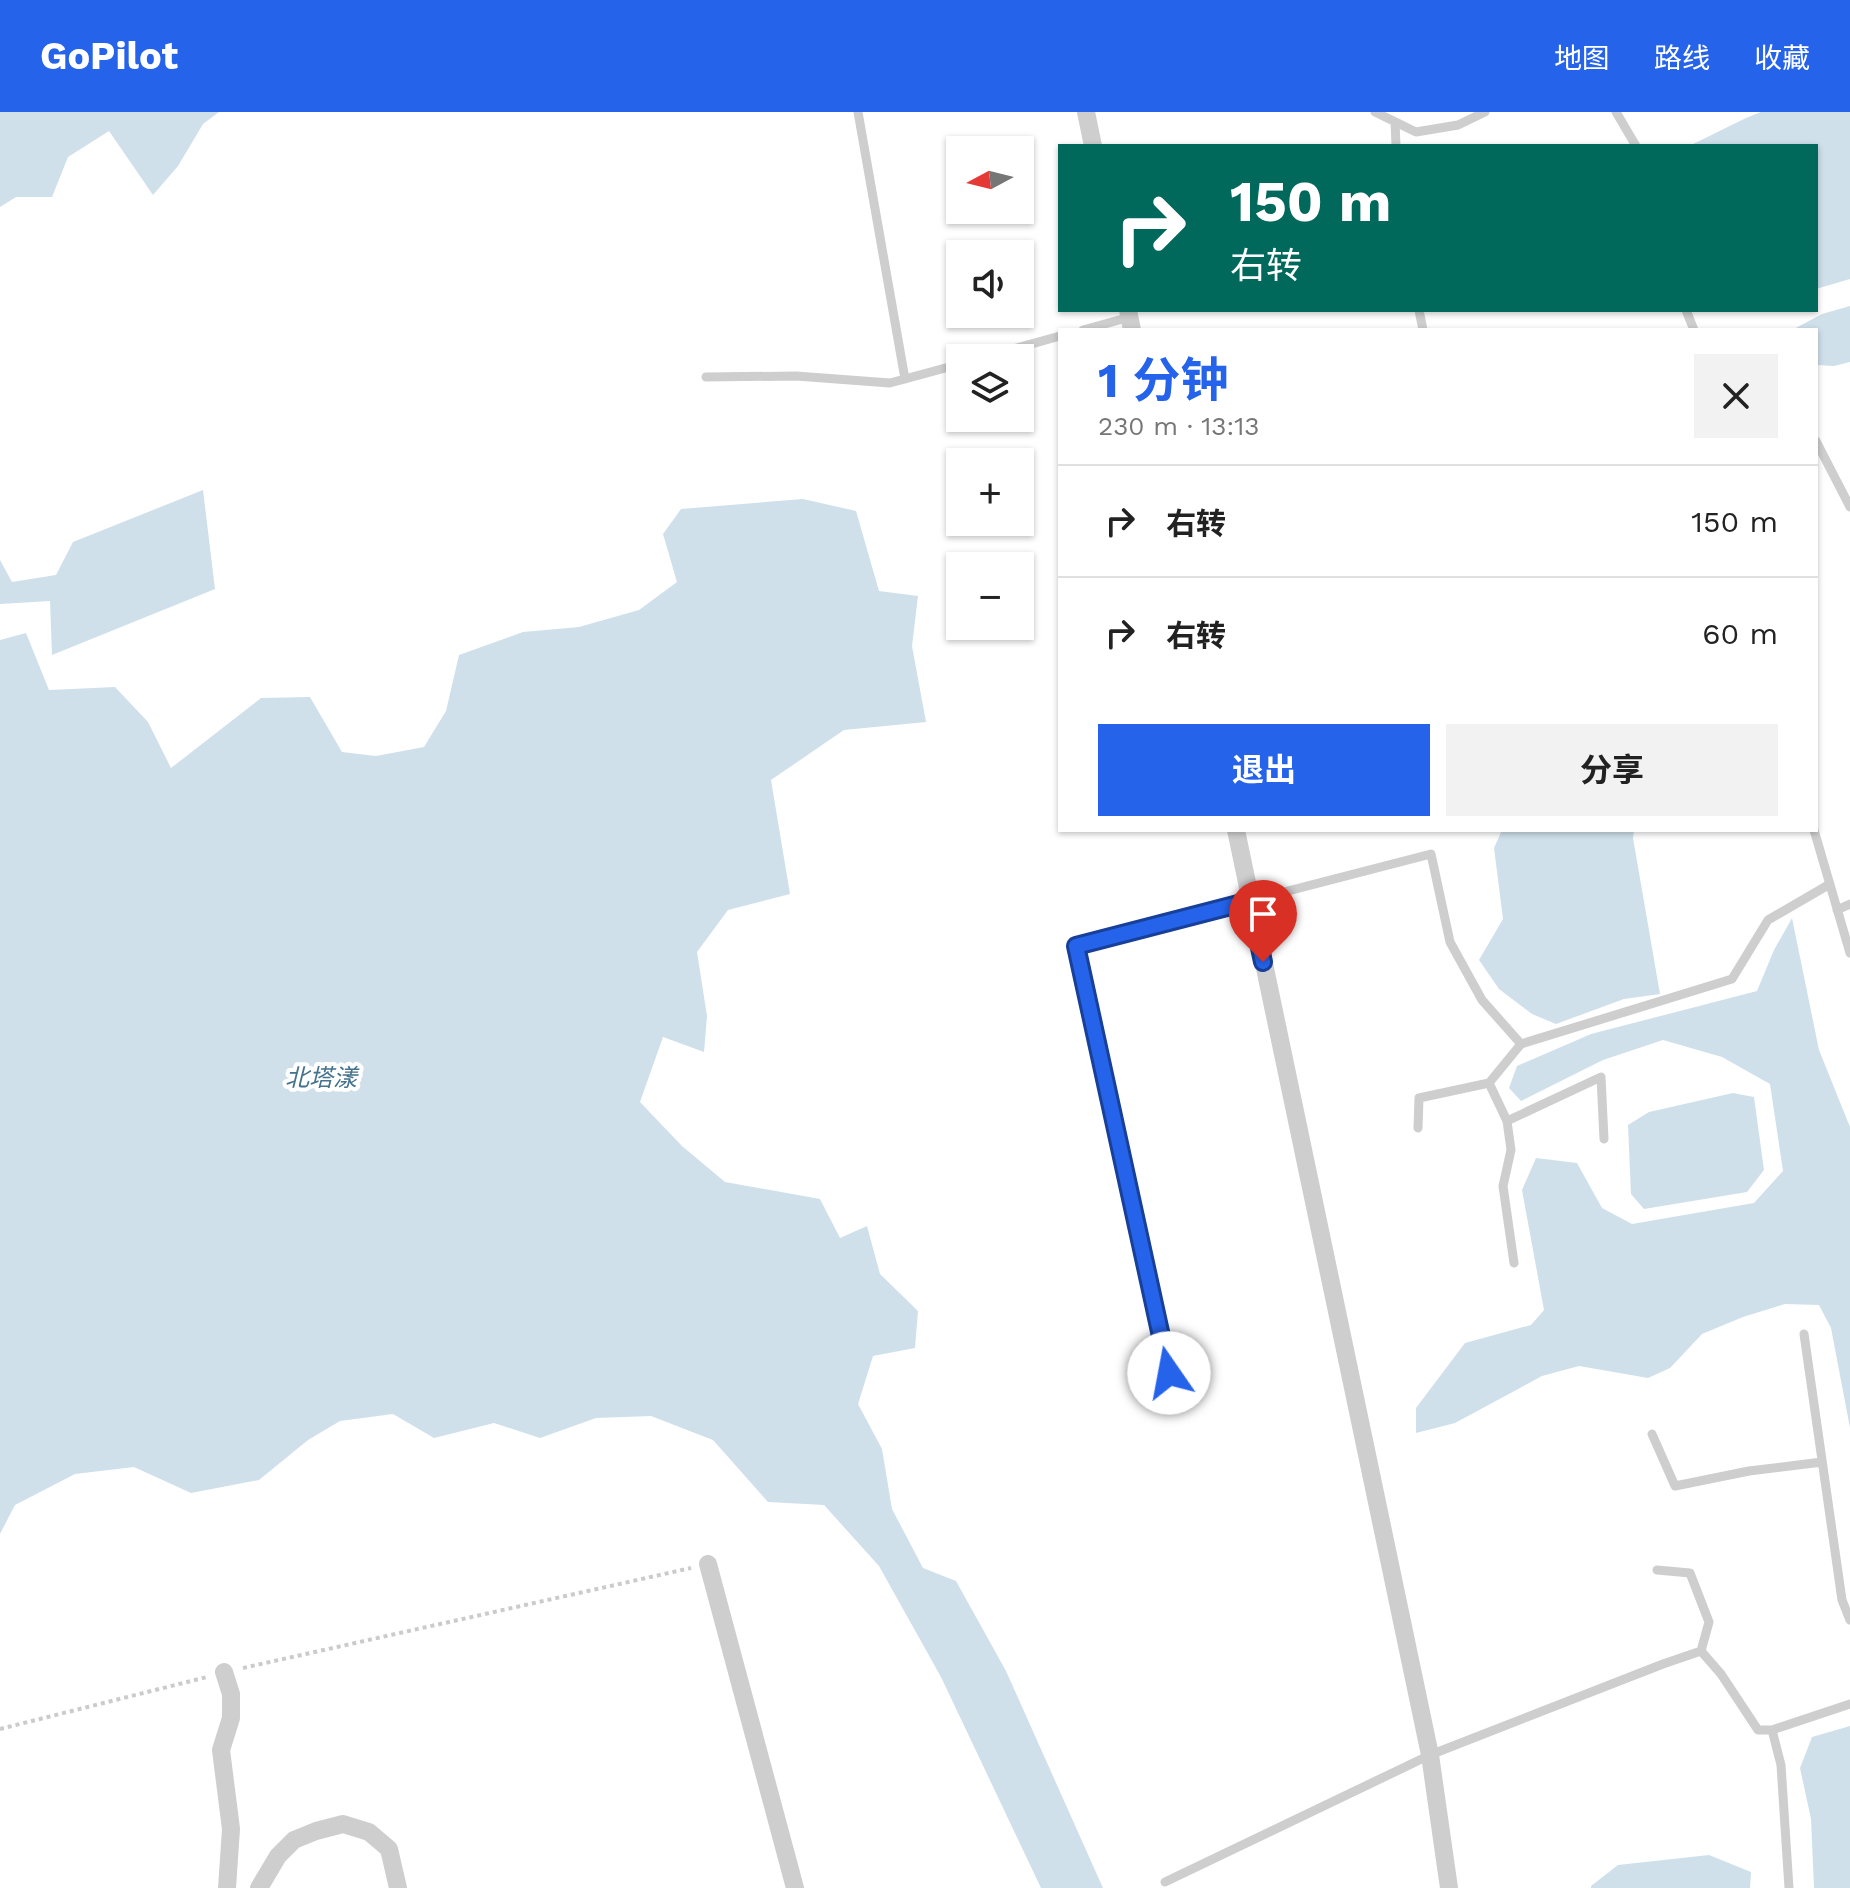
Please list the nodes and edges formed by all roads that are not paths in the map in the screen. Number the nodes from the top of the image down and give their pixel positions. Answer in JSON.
{"nodes":[{"id":1,"x":858,"y":112,"type":"edge"},
{"id":2,"x":1086,"y":112,"type":"edge"},
{"id":3,"x":1375,"y":112,"type":"edge"},
{"id":4,"x":1485,"y":112,"type":"edge"},
{"id":5,"x":1616,"y":112,"type":"edge"},
{"id":6,"x":1395,"y":122,"type":"junction"},
{"id":7,"x":1093,"y":144,"type":"edge"},
{"id":8,"x":1396,"y":144,"type":"edge"},
{"id":9,"x":1635,"y":144,"type":"edge"},
{"id":10,"x":1130,"y":319,"type":"edge"},
{"id":11,"x":1092,"y":328,"type":"edge"},
{"id":12,"x":1058,"y":337,"type":"edge"},
{"id":13,"x":1031,"y":344,"type":"edge"},
{"id":14,"x":946,"y":368,"type":"edge"},
{"id":15,"x":706,"y":377,"type":"dead end"},
{"id":16,"x":905,"y":379,"type":"junction"},
{"id":17,"x":1818,"y":445,"type":"edge"},
{"id":18,"x":1850,"y":507,"type":"edge"},
{"id":19,"x":1236,"y":832,"type":"edge"},
{"id":20,"x":1815,"y":832,"type":"edge"},
{"id":21,"x":1830,"y":884,"type":"junction"},
{"id":22,"x":1250,"y":901,"type":"junction"},
{"id":23,"x":1850,"y":904,"type":"edge"},
{"id":24,"x":1837,"y":910,"type":"junction"},
{"id":25,"x":1850,"y":953,"type":"edge"},
{"id":26,"x":1521,"y":1044,"type":"junction"},
{"id":27,"x":1489,"y":1083,"type":"junction"},
{"id":28,"x":1507,"y":1121,"type":"junction"},
{"id":29,"x":1418,"y":1128,"type":"dead end"},
{"id":30,"x":1604,"y":1139,"type":"dead end"},
{"id":31,"x":1514,"y":1263,"type":"dead end"},
{"id":32,"x":1804,"y":1334,"type":"dead end"},
{"id":33,"x":1169,"y":1373,"type":"dead end"},
{"id":34,"x":1652,"y":1434,"type":"dead end"},
{"id":35,"x":1822,"y":1462,"type":"junction"},
{"id":36,"x":708,"y":1564,"type":"road end"},
{"id":37,"x":1657,"y":1570,"type":"dead end"},
{"id":38,"x":1850,"y":1620,"type":"edge"},
{"id":39,"x":1701,"y":1651,"type":"junction"},
{"id":40,"x":224,"y":1672,"type":"road end"},
{"id":41,"x":1850,"y":1704,"type":"edge"},
{"id":42,"x":1772,"y":1730,"type":"junction"},
{"id":43,"x":1430,"y":1755,"type":"junction"},
{"id":44,"x":1165,"y":1882,"type":"dead end"},
{"id":45,"x":227,"y":1888,"type":"edge"},
{"id":46,"x":259,"y":1888,"type":"edge"},
{"id":47,"x":398,"y":1888,"type":"edge"},
{"id":48,"x":795,"y":1888,"type":"edge"},
{"id":49,"x":1449,"y":1888,"type":"edge"},
{"id":50,"x":1789,"y":1888,"type":"edge"}],
"edges":[{"from":1,"to":16,"type":"lane"},
{"from":2,"to":7,"type":"street"},
{"from":3,"to":6,"type":"lane"},
{"from":4,"to":6,"type":"lane"},
{"from":5,"to":9,"type":"lane"},
{"from":6,"to":8,"type":"lane"},
{"from":10,"to":11,"type":"lane"},
{"from":12,"to":13,"type":"lane"},
{"from":14,"to":16,"type":"lane"},
{"from":15,"to":16,"type":"lane"},
{"from":17,"to":18,"type":"lane"},
{"from":19,"to":22,"type":"street"},
{"from":20,"to":21,"type":"lane"},
{"from":21,"to":24,"type":"lane"},
{"from":21,"to":26,"type":"lane"},
{"from":22,"to":26,"type":"lane"},
{"from":22,"to":33,"type":"lane"},
{"from":22,"to":43,"type":"street"},
{"from":23,"to":24,"type":"lane"},
{"from":24,"to":25,"type":"lane"},
{"from":26,"to":27,"type":"lane"},
{"from":27,"to":28,"type":"lane"},
{"from":27,"to":29,"type":"lane"},
{"from":28,"to":30,"type":"lane"},
{"from":28,"to":31,"type":"lane"},
{"from":32,"to":35,"type":"lane"},
{"from":34,"to":35,"type":"lane"},
{"from":35,"to":38,"type":"lane"},
{"from":36,"to":48,"type":"street"},
{"from":37,"to":39,"type":"lane"},
{"from":39,"to":42,"type":"lane"},
{"from":39,"to":43,"type":"lane"},
{"from":40,"to":45,"type":"street"},
{"from":41,"to":42,"type":"lane"},
{"from":42,"to":50,"type":"lane"},
{"from":43,"to":44,"type":"lane"},
{"from":43,"to":49,"type":"street"},
{"from":46,"to":47,"type":"street"}]}
